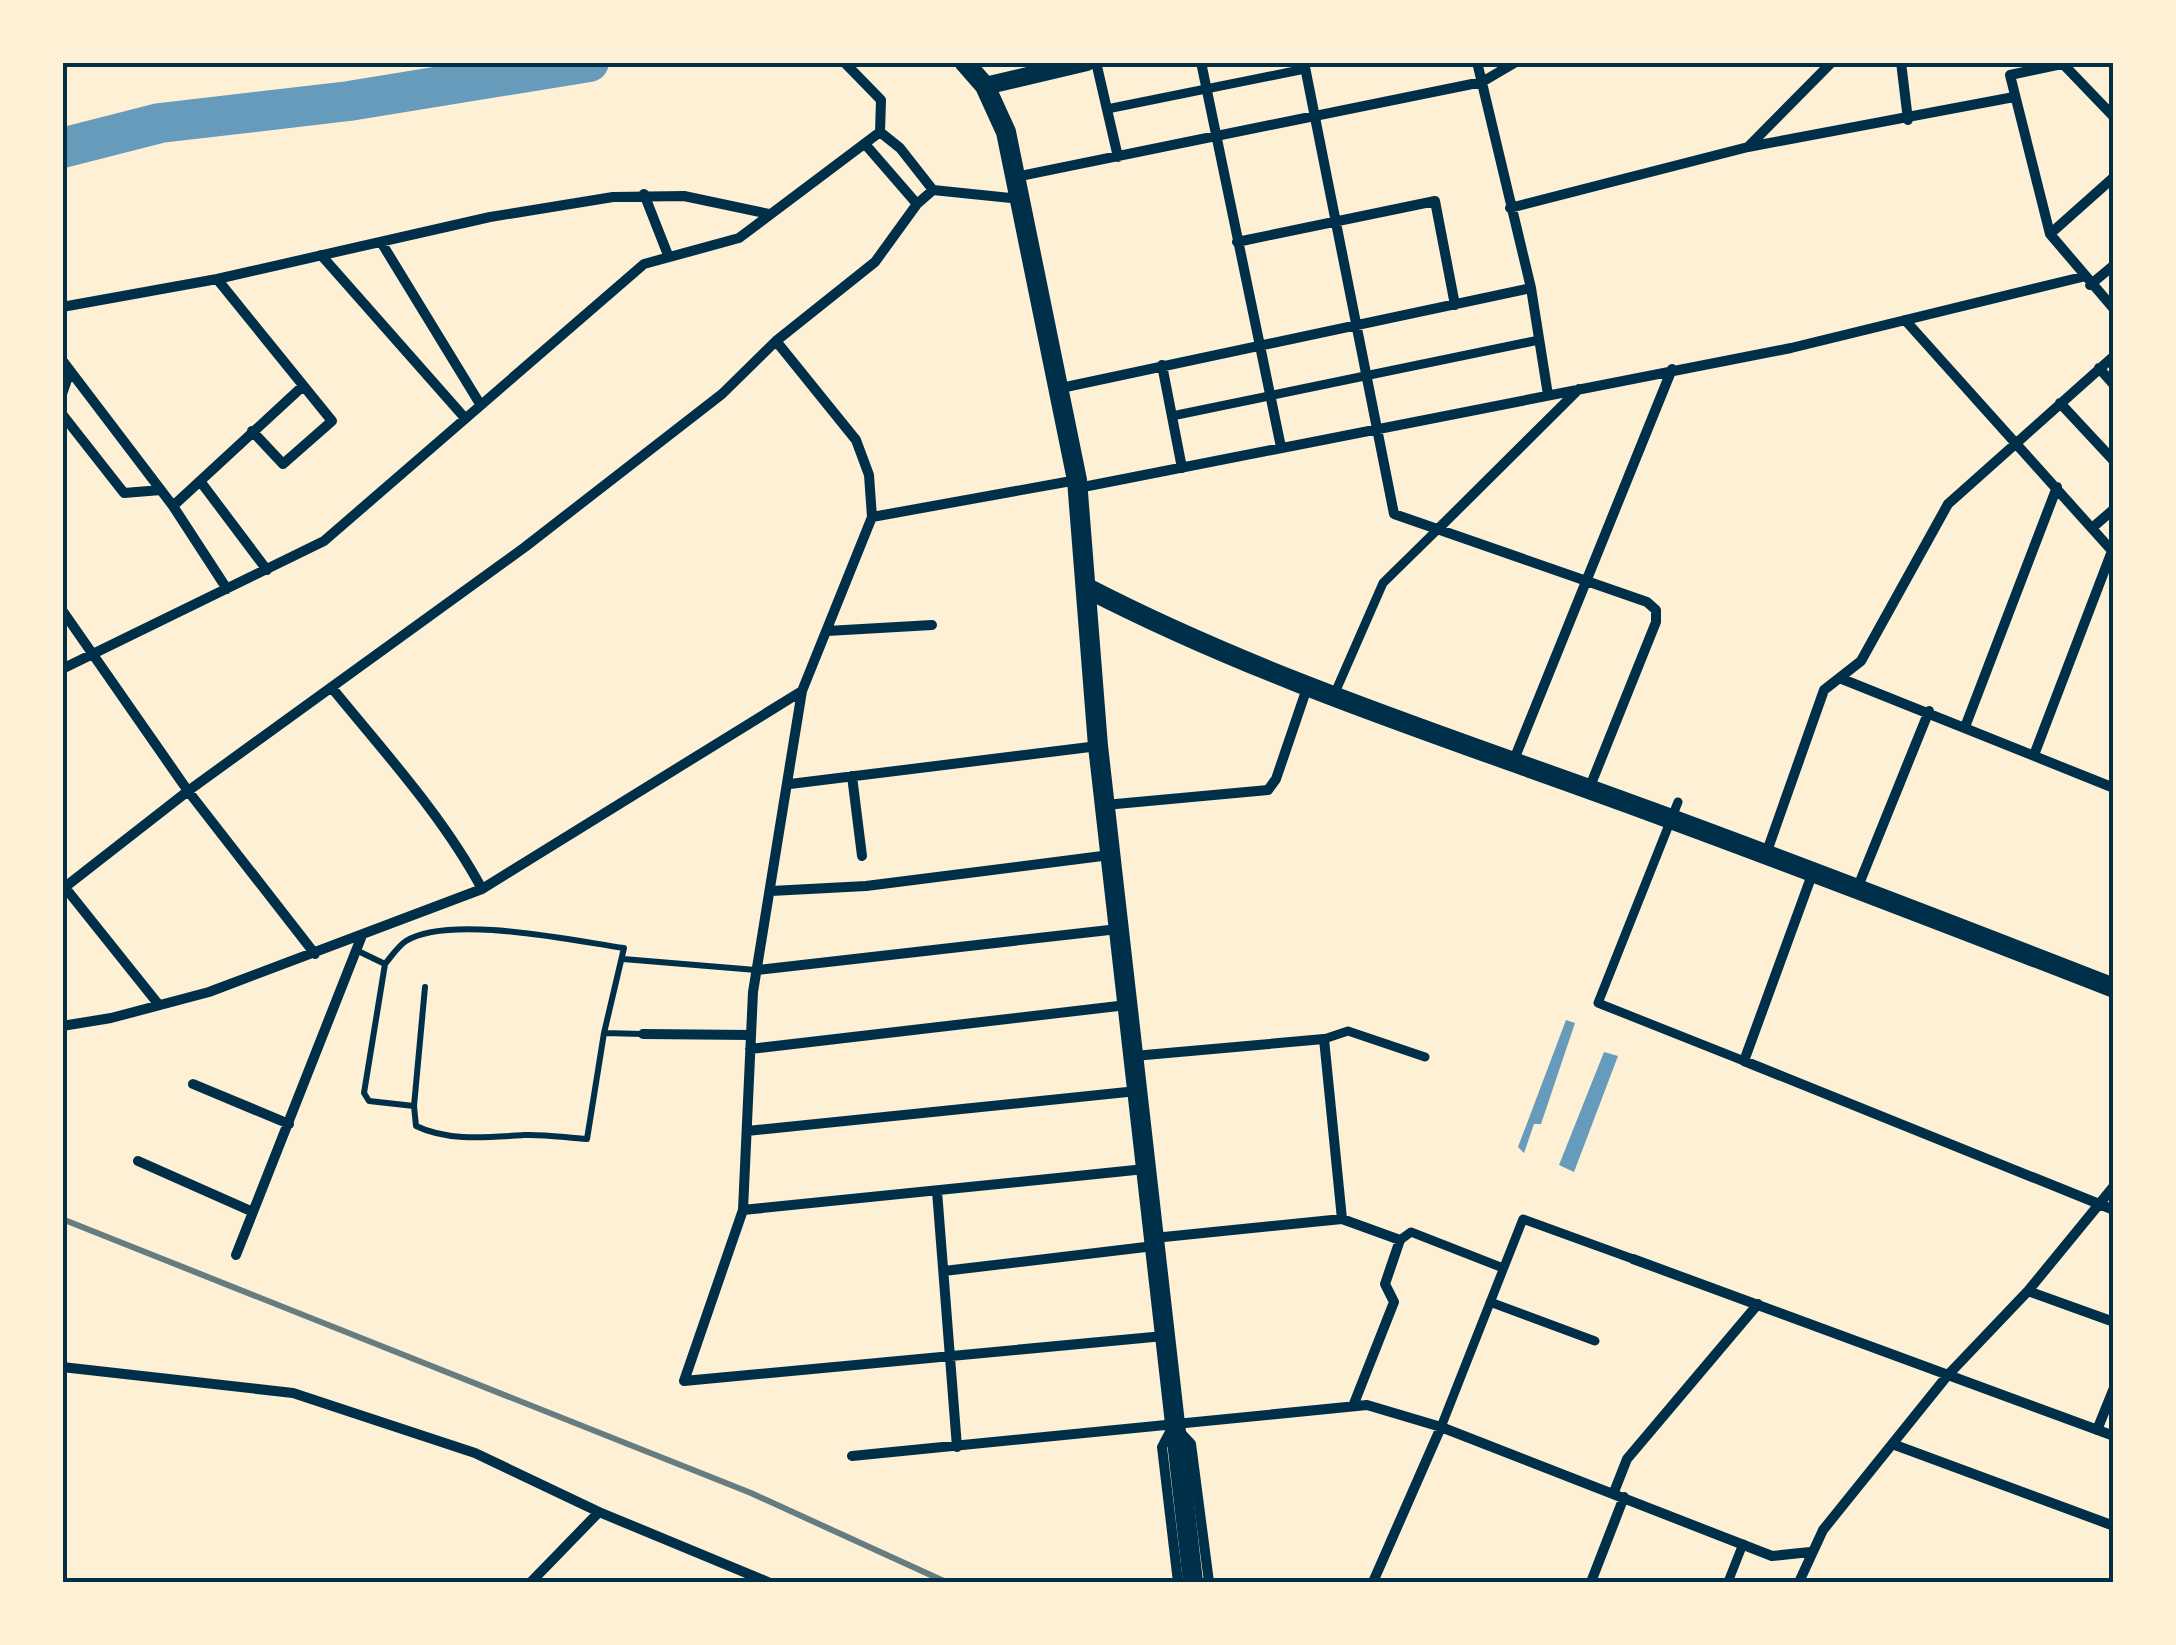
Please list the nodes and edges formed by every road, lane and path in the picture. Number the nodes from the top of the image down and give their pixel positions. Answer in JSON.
{"nodes":[{"id":1,"x":844,"y":62,"type":"edge"},
{"id":2,"x":964,"y":62,"type":"edge"},
{"id":3,"x":1088,"y":62,"type":"edge"},
{"id":4,"x":1096,"y":62,"type":"edge"},
{"id":5,"x":1201,"y":62,"type":"edge"},
{"id":6,"x":1477,"y":62,"type":"edge"},
{"id":7,"x":1516,"y":62,"type":"edge"},
{"id":8,"x":1832,"y":62,"type":"edge"},
{"id":9,"x":1901,"y":62,"type":"edge"},
{"id":10,"x":2068,"y":64,"type":"edge"},
{"id":11,"x":1304,"y":66,"type":"edge"},
{"id":12,"x":1482,"y":82,"type":"junction"},
{"id":13,"x":985,"y":86,"type":"junction"},
{"id":14,"x":1206,"y":90,"type":"junction"},
{"id":15,"x":2014,"y":96,"type":"junction"},
{"id":16,"x":1107,"y":109,"type":"junction"},
{"id":17,"x":1315,"y":116,"type":"junction"},
{"id":18,"x":2114,"y":117,"type":"edge"},
{"id":19,"x":1908,"y":120,"type":"junction"},
{"id":20,"x":880,"y":132,"type":"junction"},
{"id":21,"x":1216,"y":137,"type":"junction"},
{"id":22,"x":865,"y":144,"type":"junction"},
{"id":23,"x":1748,"y":147,"type":"junction"},
{"id":24,"x":1118,"y":156,"type":"junction"},
{"id":25,"x":2114,"y":177,"type":"edge"},
{"id":26,"x":1015,"y":178,"type":"junction"},
{"id":27,"x":933,"y":190,"type":"junction"},
{"id":28,"x":644,"y":194,"type":"junction"},
{"id":29,"x":1020,"y":199,"type":"junction"},
{"id":30,"x":916,"y":204,"type":"junction"},
{"id":31,"x":1510,"y":208,"type":"junction"},
{"id":32,"x":769,"y":214,"type":"junction"},
{"id":33,"x":1333,"y":222,"type":"junction"},
{"id":34,"x":2050,"y":234,"type":"junction"},
{"id":35,"x":381,"y":242,"type":"junction"},
{"id":36,"x":1237,"y":242,"type":"junction"},
{"id":37,"x":322,"y":255,"type":"junction"},
{"id":38,"x":668,"y":255,"type":"junction"},
{"id":39,"x":2114,"y":265,"type":"edge"},
{"id":40,"x":217,"y":279,"type":"junction"},
{"id":41,"x":2086,"y":281,"type":"junction"},
{"id":42,"x":1531,"y":288,"type":"junction"},
{"id":43,"x":1455,"y":305,"type":"junction"},
{"id":44,"x":62,"y":307,"type":"edge"},
{"id":45,"x":2114,"y":309,"type":"edge"},
{"id":46,"x":1905,"y":320,"type":"junction"},
{"id":47,"x":1357,"y":326,"type":"junction"},
{"id":48,"x":1539,"y":340,"type":"junction"},
{"id":49,"x":776,"y":341,"type":"junction"},
{"id":50,"x":1258,"y":343,"type":"junction"},
{"id":51,"x":2114,"y":356,"type":"edge"},
{"id":52,"x":62,"y":360,"type":"edge"},
{"id":53,"x":1162,"y":365,"type":"junction"},
{"id":54,"x":2098,"y":368,"type":"junction"},
{"id":55,"x":1672,"y":369,"type":"junction"},
{"id":56,"x":70,"y":371,"type":"junction"},
{"id":57,"x":1367,"y":377,"type":"junction"},
{"id":58,"x":2114,"y":385,"type":"edge"},
{"id":59,"x":302,"y":386,"type":"junction"},
{"id":60,"x":1061,"y":388,"type":"junction"},
{"id":61,"x":1580,"y":388,"type":"junction"},
{"id":62,"x":62,"y":394,"type":"edge"},
{"id":63,"x":1548,"y":395,"type":"junction"},
{"id":64,"x":1271,"y":398,"type":"junction"},
{"id":65,"x":2060,"y":402,"type":"junction"},
{"id":66,"x":480,"y":404,"type":"junction"},
{"id":67,"x":62,"y":414,"type":"edge"},
{"id":68,"x":1172,"y":416,"type":"junction"},
{"id":69,"x":464,"y":417,"type":"junction"},
{"id":70,"x":1374,"y":428,"type":"junction"},
{"id":71,"x":252,"y":432,"type":"junction"},
{"id":72,"x":2016,"y":442,"type":"junction"},
{"id":73,"x":1281,"y":446,"type":"junction"},
{"id":74,"x":2114,"y":461,"type":"edge"},
{"id":75,"x":1182,"y":468,"type":"junction"},
{"id":76,"x":200,"y":481,"type":"junction"},
{"id":77,"x":1078,"y":484,"type":"junction"},
{"id":78,"x":2056,"y":487,"type":"junction"},
{"id":79,"x":160,"y":490,"type":"junction"},
{"id":80,"x":173,"y":506,"type":"junction"},
{"id":81,"x":2114,"y":509,"type":"edge"},
{"id":82,"x":872,"y":517,"type":"junction"},
{"id":83,"x":2092,"y":528,"type":"junction"},
{"id":84,"x":1438,"y":529,"type":"junction"},
{"id":85,"x":2112,"y":552,"type":"edge"},
{"id":86,"x":267,"y":570,"type":"junction"},
{"id":87,"x":1587,"y":580,"type":"junction"},
{"id":88,"x":1087,"y":588,"type":"junction"},
{"id":89,"x":227,"y":590,"type":"junction"},
{"id":90,"x":62,"y":610,"type":"edge"},
{"id":91,"x":932,"y":625,"type":"dead end"},
{"id":92,"x":828,"y":631,"type":"junction"},
{"id":93,"x":96,"y":655,"type":"junction"},
{"id":94,"x":62,"y":670,"type":"edge"},
{"id":95,"x":1842,"y":678,"type":"junction"},
{"id":96,"x":1308,"y":685,"type":"junction"},
{"id":97,"x":332,"y":688,"type":"junction"},
{"id":98,"x":802,"y":691,"type":"junction"},
{"id":99,"x":1334,"y":695,"type":"junction"},
{"id":100,"x":1929,"y":712,"type":"junction"},
{"id":101,"x":1965,"y":726,"type":"junction"},
{"id":102,"x":1098,"y":746,"type":"junction"},
{"id":103,"x":2034,"y":756,"type":"junction"},
{"id":104,"x":1512,"y":764,"type":"junction"},
{"id":105,"x":852,"y":776,"type":"junction"},
{"id":106,"x":790,"y":784,"type":"junction"},
{"id":107,"x":2114,"y":788,"type":"edge"},
{"id":108,"x":1589,"y":790,"type":"junction"},
{"id":109,"x":188,"y":791,"type":"junction"},
{"id":110,"x":1104,"y":805,"type":"junction"},
{"id":111,"x":1675,"y":811,"type":"junction"},
{"id":112,"x":1766,"y":854,"type":"junction"},
{"id":113,"x":1110,"y":855,"type":"junction"},
{"id":114,"x":862,"y":856,"type":"dead end"},
{"id":115,"x":1814,"y":872,"type":"junction"},
{"id":116,"x":64,"y":886,"type":"edge"},
{"id":117,"x":1857,"y":888,"type":"junction"},
{"id":118,"x":482,"y":889,"type":"junction"},
{"id":119,"x":771,"y":891,"type":"junction"},
{"id":120,"x":1118,"y":929,"type":"junction"},
{"id":121,"x":361,"y":938,"type":"junction"},
{"id":122,"x":358,"y":951,"type":"junction"},
{"id":123,"x":315,"y":954,"type":"junction"},
{"id":124,"x":623,"y":959,"type":"junction"},
{"id":125,"x":385,"y":964,"type":"junction"},
{"id":126,"x":757,"y":970,"type":"junction"},
{"id":127,"x":425,"y":987,"type":"dead end"},
{"id":128,"x":2114,"y":988,"type":"edge"},
{"id":129,"x":159,"y":1005,"type":"junction"},
{"id":130,"x":1127,"y":1005,"type":"junction"},
{"id":131,"x":62,"y":1026,"type":"edge"},
{"id":132,"x":604,"y":1033,"type":"junction"},
{"id":133,"x":644,"y":1034,"type":"joint"},
{"id":134,"x":751,"y":1035,"type":"junction"},
{"id":135,"x":1324,"y":1039,"type":"junction"},
{"id":136,"x":750,"y":1049,"type":"junction"},
{"id":137,"x":1133,"y":1056,"type":"junction"},
{"id":138,"x":1426,"y":1057,"type":"dead end"},
{"id":139,"x":1744,"y":1061,"type":"junction"},
{"id":140,"x":192,"y":1084,"type":"dead end"},
{"id":141,"x":1137,"y":1091,"type":"junction"},
{"id":142,"x":414,"y":1106,"type":"junction"},
{"id":143,"x":289,"y":1124,"type":"junction"},
{"id":144,"x":747,"y":1131,"type":"junction"},
{"id":145,"x":138,"y":1160,"type":"dead end"},
{"id":146,"x":1145,"y":1169,"type":"junction"},
{"id":147,"x":2114,"y":1186,"type":"edge"},
{"id":148,"x":936,"y":1190,"type":"junction"},
{"id":149,"x":2099,"y":1205,"type":"junction"},
{"id":150,"x":743,"y":1210,"type":"junction"},
{"id":151,"x":2114,"y":1210,"type":"edge"},
{"id":152,"x":253,"y":1212,"type":"junction"},
{"id":153,"x":1342,"y":1219,"type":"junction"},
{"id":154,"x":1400,"y":1240,"type":"junction"},
{"id":155,"x":1153,"y":1242,"type":"junction"},
{"id":156,"x":236,"y":1255,"type":"dead end"},
{"id":157,"x":1633,"y":1259,"type":"joint"},
{"id":158,"x":1503,"y":1268,"type":"junction"},
{"id":159,"x":944,"y":1271,"type":"junction"},
{"id":160,"x":2028,"y":1291,"type":"junction"},
{"id":161,"x":1490,"y":1302,"type":"junction"},
{"id":162,"x":1758,"y":1304,"type":"junction"},
{"id":163,"x":2114,"y":1322,"type":"edge"},
{"id":164,"x":1164,"y":1336,"type":"junction"},
{"id":165,"x":1595,"y":1341,"type":"dead end"},
{"id":166,"x":952,"y":1356,"type":"junction"},
{"id":167,"x":62,"y":1367,"type":"edge"},
{"id":168,"x":1948,"y":1376,"type":"junction"},
{"id":169,"x":2114,"y":1388,"type":"edge"},
{"id":170,"x":1354,"y":1406,"type":"junction"},
{"id":171,"x":1173,"y":1425,"type":"junction"},
{"id":172,"x":1441,"y":1426,"type":"junction"},
{"id":173,"x":2097,"y":1430,"type":"junction"},
{"id":174,"x":2114,"y":1436,"type":"edge"},
{"id":175,"x":1895,"y":1445,"type":"junction"},
{"id":176,"x":957,"y":1447,"type":"junction"},
{"id":177,"x":852,"y":1456,"type":"dead end"},
{"id":178,"x":1619,"y":1494,"type":"junction"},
{"id":179,"x":599,"y":1512,"type":"junction"},
{"id":180,"x":2114,"y":1526,"type":"edge"},
{"id":181,"x":1743,"y":1544,"type":"junction"},
{"id":182,"x":1810,"y":1552,"type":"junction"},
{"id":183,"x":531,"y":1582,"type":"edge"},
{"id":184,"x":768,"y":1582,"type":"edge"},
{"id":185,"x":1178,"y":1582,"type":"edge"},
{"id":186,"x":1193,"y":1582,"type":"edge"},
{"id":187,"x":1209,"y":1582,"type":"edge"},
{"id":188,"x":1373,"y":1582,"type":"edge"},
{"id":189,"x":1592,"y":1582,"type":"edge"},
{"id":190,"x":1728,"y":1582,"type":"edge"},
{"id":191,"x":1799,"y":1582,"type":"edge"}],
"edges":[{"from":1,"to":20,"type":"street"},
{"from":2,"to":13,"type":"main road"},
{"from":3,"to":13,"type":"street"},
{"from":4,"to":16,"type":"street"},
{"from":5,"to":14,"type":"street"},
{"from":5,"to":21,"type":"street"},
{"from":6,"to":12,"type":"street"},
{"from":7,"to":12,"type":"street"},
{"from":8,"to":23,"type":"street"},
{"from":9,"to":19,"type":"street"},
{"from":10,"to":15,"type":"street"},
{"from":10,"to":18,"type":"street"},
{"from":11,"to":14,"type":"street"},
{"from":11,"to":17,"type":"street"},
{"from":12,"to":17,"type":"street"},
{"from":12,"to":31,"type":"street"},
{"from":13,"to":26,"type":"main road"},
{"from":14,"to":16,"type":"street"},
{"from":14,"to":21,"type":"street"},
{"from":15,"to":19,"type":"street"},
{"from":15,"to":34,"type":"street"},
{"from":16,"to":24,"type":"street"},
{"from":17,"to":21,"type":"street"},
{"from":17,"to":33,"type":"street"},
{"from":19,"to":23,"type":"street"},
{"from":20,"to":22,"type":"street"},
{"from":20,"to":27,"type":"street"},
{"from":21,"to":24,"type":"street"},
{"from":21,"to":36,"type":"street"},
{"from":22,"to":30,"type":"street"},
{"from":22,"to":32,"type":"street"},
{"from":23,"to":31,"type":"street"},
{"from":24,"to":26,"type":"street"},
{"from":25,"to":34,"type":"street"},
{"from":26,"to":29,"type":"main road"},
{"from":27,"to":29,"type":"street"},
{"from":27,"to":30,"type":"street"},
{"from":28,"to":32,"type":"street"},
{"from":28,"to":35,"type":"street"},
{"from":28,"to":38,"type":"street"},
{"from":29,"to":60,"type":"main road"},
{"from":30,"to":49,"type":"street"},
{"from":31,"to":42,"type":"street"},
{"from":32,"to":38,"type":"street"},
{"from":33,"to":36,"type":"street"},
{"from":33,"to":43,"type":"street"},
{"from":33,"to":47,"type":"street"},
{"from":34,"to":41,"type":"street"},
{"from":35,"to":37,"type":"street"},
{"from":35,"to":66,"type":"street"},
{"from":36,"to":50,"type":"street"},
{"from":37,"to":40,"type":"street"},
{"from":37,"to":69,"type":"street"},
{"from":38,"to":66,"type":"street"},
{"from":39,"to":41,"type":"street"},
{"from":40,"to":44,"type":"street"},
{"from":40,"to":59,"type":"street"},
{"from":41,"to":45,"type":"street"},
{"from":41,"to":46,"type":"street"},
{"from":42,"to":43,"type":"street"},
{"from":42,"to":48,"type":"street"},
{"from":43,"to":47,"type":"street"},
{"from":46,"to":55,"type":"street"},
{"from":46,"to":72,"type":"street"},
{"from":47,"to":50,"type":"street"},
{"from":47,"to":57,"type":"street"},
{"from":48,"to":57,"type":"street"},
{"from":48,"to":63,"type":"street"},
{"from":49,"to":82,"type":"street"},
{"from":49,"to":97,"type":"street"},
{"from":50,"to":53,"type":"street"},
{"from":50,"to":64,"type":"street"},
{"from":51,"to":54,"type":"street"},
{"from":52,"to":56,"type":"street"},
{"from":53,"to":60,"type":"street"},
{"from":53,"to":68,"type":"street"},
{"from":54,"to":58,"type":"street"},
{"from":54,"to":65,"type":"street"},
{"from":55,"to":61,"type":"street"},
{"from":55,"to":87,"type":"street"},
{"from":56,"to":62,"type":"street"},
{"from":56,"to":79,"type":"street"},
{"from":57,"to":64,"type":"street"},
{"from":57,"to":70,"type":"street"},
{"from":59,"to":71,"type":"street"},
{"from":59,"to":71,"type":"street"},
{"from":60,"to":77,"type":"main road"},
{"from":61,"to":63,"type":"street"},
{"from":61,"to":84,"type":"street"},
{"from":63,"to":70,"type":"street"},
{"from":64,"to":68,"type":"street"},
{"from":64,"to":73,"type":"street"},
{"from":65,"to":72,"type":"street"},
{"from":65,"to":74,"type":"street"},
{"from":66,"to":69,"type":"street"},
{"from":67,"to":79,"type":"street"},
{"from":68,"to":75,"type":"street"},
{"from":69,"to":86,"type":"street"},
{"from":70,"to":73,"type":"street"},
{"from":70,"to":84,"type":"street"},
{"from":71,"to":76,"type":"street"},
{"from":72,"to":78,"type":"street"},
{"from":72,"to":95,"type":"street"},
{"from":73,"to":75,"type":"street"},
{"from":75,"to":77,"type":"street"},
{"from":76,"to":80,"type":"street"},
{"from":76,"to":86,"type":"street"},
{"from":77,"to":82,"type":"street"},
{"from":77,"to":88,"type":"main road"},
{"from":78,"to":83,"type":"street"},
{"from":78,"to":101,"type":"street"},
{"from":79,"to":80,"type":"street"},
{"from":80,"to":89,"type":"street"},
{"from":81,"to":83,"type":"street"},
{"from":82,"to":92,"type":"street"},
{"from":83,"to":85,"type":"street"},
{"from":84,"to":87,"type":"street"},
{"from":84,"to":99,"type":"street"},
{"from":85,"to":103,"type":"street"},
{"from":86,"to":89,"type":"street"},
{"from":87,"to":104,"type":"street"},
{"from":87,"to":108,"type":"street"},
{"from":88,"to":96,"type":"main road"},
{"from":88,"to":102,"type":"main road"},
{"from":89,"to":93,"type":"street"},
{"from":90,"to":93,"type":"street"},
{"from":91,"to":92,"type":"street"},
{"from":92,"to":98,"type":"street"},
{"from":93,"to":94,"type":"street"},
{"from":93,"to":109,"type":"street"},
{"from":95,"to":100,"type":"street"},
{"from":95,"to":112,"type":"street"},
{"from":96,"to":99,"type":"main road"},
{"from":96,"to":110,"type":"street"},
{"from":97,"to":109,"type":"street"},
{"from":97,"to":118,"type":"street"},
{"from":98,"to":106,"type":"street"},
{"from":98,"to":118,"type":"street"},
{"from":99,"to":104,"type":"main road"},
{"from":100,"to":101,"type":"street"},
{"from":100,"to":117,"type":"street"},
{"from":101,"to":103,"type":"street"},
{"from":102,"to":105,"type":"street"},
{"from":102,"to":110,"type":"main road"},
{"from":103,"to":107,"type":"street"},
{"from":104,"to":108,"type":"main road"},
{"from":105,"to":106,"type":"street"},
{"from":105,"to":114,"type":"street"},
{"from":106,"to":119,"type":"street"},
{"from":108,"to":111,"type":"main road"},
{"from":109,"to":116,"type":"street"},
{"from":109,"to":123,"type":"street"},
{"from":110,"to":113,"type":"main road"},
{"from":111,"to":112,"type":"main road"},
{"from":111,"to":139,"type":"street"},
{"from":112,"to":115,"type":"main road"},
{"from":113,"to":119,"type":"street"},
{"from":113,"to":120,"type":"main road"},
{"from":115,"to":117,"type":"main road"},
{"from":115,"to":139,"type":"street"},
{"from":116,"to":129,"type":"street"},
{"from":117,"to":128,"type":"main road"},
{"from":118,"to":121,"type":"street"},
{"from":119,"to":126,"type":"street"},
{"from":120,"to":126,"type":"street"},
{"from":120,"to":130,"type":"main road"},
{"from":121,"to":122,"type":"street"},
{"from":121,"to":123,"type":"street"},
{"from":122,"to":125,"type":"lane"},
{"from":122,"to":143,"type":"street"},
{"from":123,"to":129,"type":"street"},
{"from":124,"to":125,"type":"lane"},
{"from":124,"to":126,"type":"lane"},
{"from":124,"to":132,"type":"lane"},
{"from":125,"to":142,"type":"lane"},
{"from":126,"to":134,"type":"street"},
{"from":127,"to":142,"type":"lane"},
{"from":129,"to":131,"type":"street"},
{"from":130,"to":136,"type":"street"},
{"from":130,"to":137,"type":"main road"},
{"from":132,"to":133,"type":"lane"},
{"from":132,"to":142,"type":"lane"},
{"from":133,"to":134,"type":"street"},
{"from":134,"to":136,"type":"street"},
{"from":135,"to":137,"type":"street"},
{"from":135,"to":138,"type":"street"},
{"from":135,"to":153,"type":"street"},
{"from":136,"to":144,"type":"street"},
{"from":137,"to":141,"type":"main road"},
{"from":139,"to":149,"type":"street"},
{"from":140,"to":143,"type":"street"},
{"from":141,"to":144,"type":"street"},
{"from":141,"to":146,"type":"main road"},
{"from":143,"to":152,"type":"street"},
{"from":144,"to":150,"type":"street"},
{"from":145,"to":152,"type":"street"},
{"from":146,"to":148,"type":"street"},
{"from":146,"to":155,"type":"main road"},
{"from":147,"to":149,"type":"street"},
{"from":148,"to":150,"type":"street"},
{"from":148,"to":159,"type":"street"},
{"from":149,"to":151,"type":"street"},
{"from":149,"to":160,"type":"street"},
{"from":150,"to":166,"type":"street"},
{"from":152,"to":156,"type":"street"},
{"from":153,"to":154,"type":"street"},
{"from":153,"to":155,"type":"street"},
{"from":154,"to":158,"type":"street"},
{"from":154,"to":170,"type":"street"},
{"from":155,"to":159,"type":"street"},
{"from":155,"to":164,"type":"main road"},
{"from":157,"to":158,"type":"street"},
{"from":157,"to":162,"type":"street"},
{"from":158,"to":161,"type":"street"},
{"from":159,"to":166,"type":"street"},
{"from":160,"to":163,"type":"street"},
{"from":160,"to":168,"type":"street"},
{"from":161,"to":165,"type":"street"},
{"from":161,"to":172,"type":"street"},
{"from":162,"to":168,"type":"street"},
{"from":162,"to":178,"type":"street"},
{"from":164,"to":166,"type":"street"},
{"from":164,"to":171,"type":"main road"},
{"from":166,"to":176,"type":"street"},
{"from":167,"to":179,"type":"street"},
{"from":168,"to":173,"type":"street"},
{"from":168,"to":175,"type":"street"},
{"from":169,"to":173,"type":"street"},
{"from":170,"to":171,"type":"street"},
{"from":170,"to":172,"type":"street"},
{"from":171,"to":176,"type":"street"},
{"from":171,"to":185,"type":"street"},
{"from":171,"to":186,"type":"main road"},
{"from":171,"to":187,"type":"street"},
{"from":172,"to":178,"type":"street"},
{"from":172,"to":188,"type":"street"},
{"from":173,"to":174,"type":"street"},
{"from":175,"to":180,"type":"street"},
{"from":175,"to":182,"type":"street"},
{"from":176,"to":177,"type":"street"},
{"from":178,"to":181,"type":"street"},
{"from":178,"to":189,"type":"street"},
{"from":179,"to":183,"type":"street"},
{"from":179,"to":184,"type":"street"},
{"from":181,"to":182,"type":"street"},
{"from":181,"to":190,"type":"street"},
{"from":182,"to":191,"type":"street"}]}
